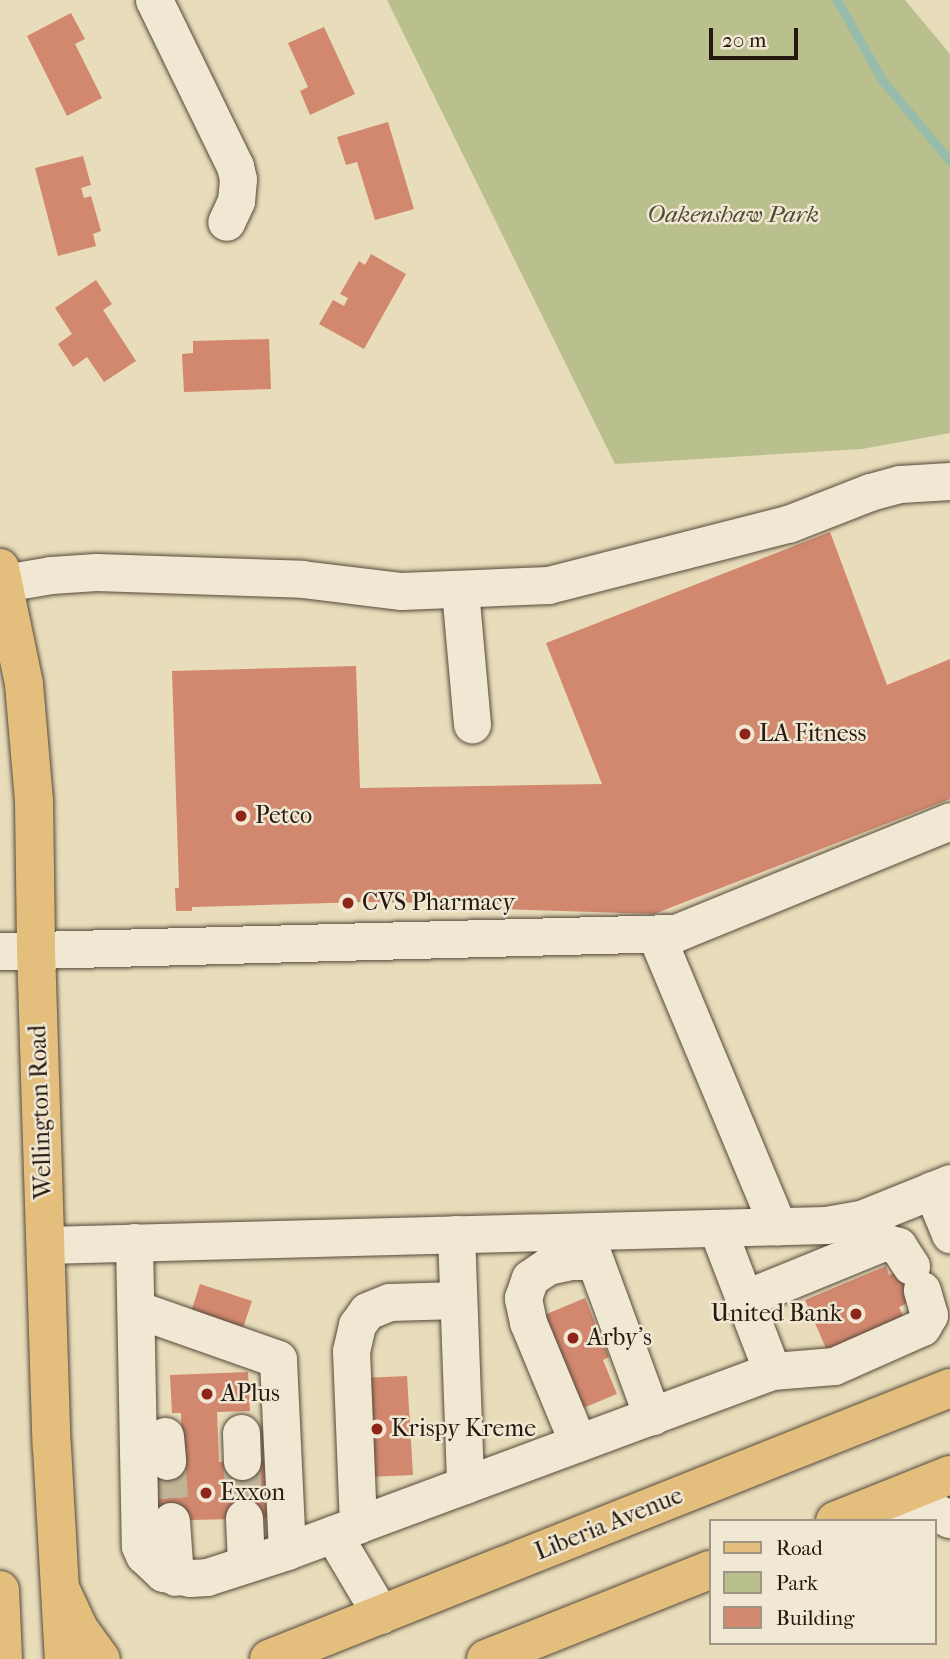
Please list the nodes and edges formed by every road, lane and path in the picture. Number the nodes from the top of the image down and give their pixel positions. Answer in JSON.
{"nodes":[{"id":1,"x":154,"y":0,"type":"edge"},
{"id":2,"x":226,"y":222,"type":"dead end"},
{"id":3,"x":946,"y":491,"type":"edge"},
{"id":4,"x":2,"y":575,"type":"edge"},
{"id":5,"x":460,"y":590,"type":"junction"},
{"id":6,"x":472,"y":724,"type":"dead end"},
{"id":7,"x":950,"y":821,"type":"edge"},
{"id":8,"x":656,"y":935,"type":"junction"},
{"id":9,"x":18,"y":951,"type":"edge"},
{"id":10,"x":941,"y":1186,"type":"edge"},
{"id":11,"x":778,"y":1226,"type":"junction"},
{"id":12,"x":717,"y":1228,"type":"junction"},
{"id":13,"x":456,"y":1234,"type":"junction"},
{"id":14,"x":950,"y":1234,"type":"edge"},
{"id":15,"x":134,"y":1242,"type":"junction"},
{"id":16,"x":46,"y":1245,"type":"junction"},
{"id":17,"x":589,"y":1246,"type":"junction"},
{"id":18,"x":744,"y":1299,"type":"junction"},
{"id":19,"x":458,"y":1300,"type":"junction"},
{"id":20,"x":136,"y":1309,"type":"junction"},
{"id":21,"x":772,"y":1371,"type":"junction"},
{"id":22,"x":950,"y":1388,"type":"edge"},
{"id":23,"x":652,"y":1416,"type":"junction"},
{"id":24,"x":578,"y":1443,"type":"junction"},
{"id":25,"x":950,"y":1475,"type":"edge"},
{"id":26,"x":465,"y":1485,"type":"junction"},
{"id":27,"x":888,"y":1500,"type":"junction"},
{"id":28,"x":244,"y":1518,"type":"tunnel mouth"},
{"id":29,"x":840,"y":1519,"type":"edge"},
{"id":30,"x":950,"y":1519,"type":"edge"},
{"id":31,"x":171,"y":1521,"type":"tunnel mouth"},
{"id":32,"x":346,"y":1529,"type":"junction"},
{"id":33,"x":287,"y":1551,"type":"junction"},
{"id":34,"x":246,"y":1564,"type":"junction"},
{"id":35,"x":708,"y":1571,"type":"edge"},
{"id":36,"x":175,"y":1577,"type":"junction"},
{"id":37,"x":60,"y":1588,"type":"junction"},
{"id":38,"x":0,"y":1590,"type":"edge"},
{"id":39,"x":381,"y":1615,"type":"junction"},
{"id":40,"x":3,"y":1659,"type":"edge"},
{"id":41,"x":64,"y":1659,"type":"edge"},
{"id":42,"x":101,"y":1659,"type":"edge"},
{"id":43,"x":269,"y":1659,"type":"edge"},
{"id":44,"x":486,"y":1659,"type":"edge"}],
"edges":[{"from":1,"to":2,"type":"street"},
{"from":3,"to":5,"type":"street"},
{"from":4,"to":5,"type":"street"},
{"from":4,"to":9,"type":"main road","name":"Wellington Road"},
{"from":5,"to":6,"type":"street"},
{"from":7,"to":8,"type":"street"},
{"from":8,"to":9,"type":"street"},
{"from":8,"to":11,"type":"street"},
{"from":9,"to":16,"type":"main road","name":"Wellington Road"},
{"from":10,"to":11,"type":"street"},
{"from":10,"to":14,"type":"street"},
{"from":11,"to":12,"type":"street"},
{"from":12,"to":17,"type":"street"},
{"from":12,"to":18,"type":"street"},
{"from":13,"to":15,"type":"street"},
{"from":13,"to":17,"type":"street"},
{"from":13,"to":19,"type":"street"},
{"from":15,"to":16,"type":"street"},
{"from":15,"to":20,"type":"street"},
{"from":16,"to":37,"type":"main road","name":"Wellington Road"},
{"from":17,"to":23,"type":"street"},
{"from":17,"to":24,"type":"street"},
{"from":18,"to":21,"type":"street"},
{"from":18,"to":21,"type":"street"},
{"from":19,"to":26,"type":"street"},
{"from":19,"to":32,"type":"street"},
{"from":20,"to":33,"type":"street"},
{"from":20,"to":36,"type":"street"},
{"from":21,"to":23,"type":"street"},
{"from":22,"to":39,"type":"main road","name":"Liberia Avenue"},
{"from":23,"to":24,"type":"street"},
{"from":24,"to":26,"type":"street"},
{"from":25,"to":27,"type":"main road"},
{"from":26,"to":32,"type":"street"},
{"from":27,"to":29,"type":"main road"},
{"from":27,"to":30,"type":"street"},
{"from":28,"to":34,"type":"street"},
{"from":31,"to":36,"type":"street"},
{"from":32,"to":33,"type":"street"},
{"from":32,"to":39,"type":"street"},
{"from":33,"to":34,"type":"street"},
{"from":34,"to":36,"type":"street"},
{"from":35,"to":44,"type":"main road"},
{"from":37,"to":41,"type":"main road","name":"Wellington Road"},
{"from":37,"to":42,"type":"main road"},
{"from":38,"to":40,"type":"main road"},
{"from":39,"to":43,"type":"main road","name":"Liberia Avenue"}]}
